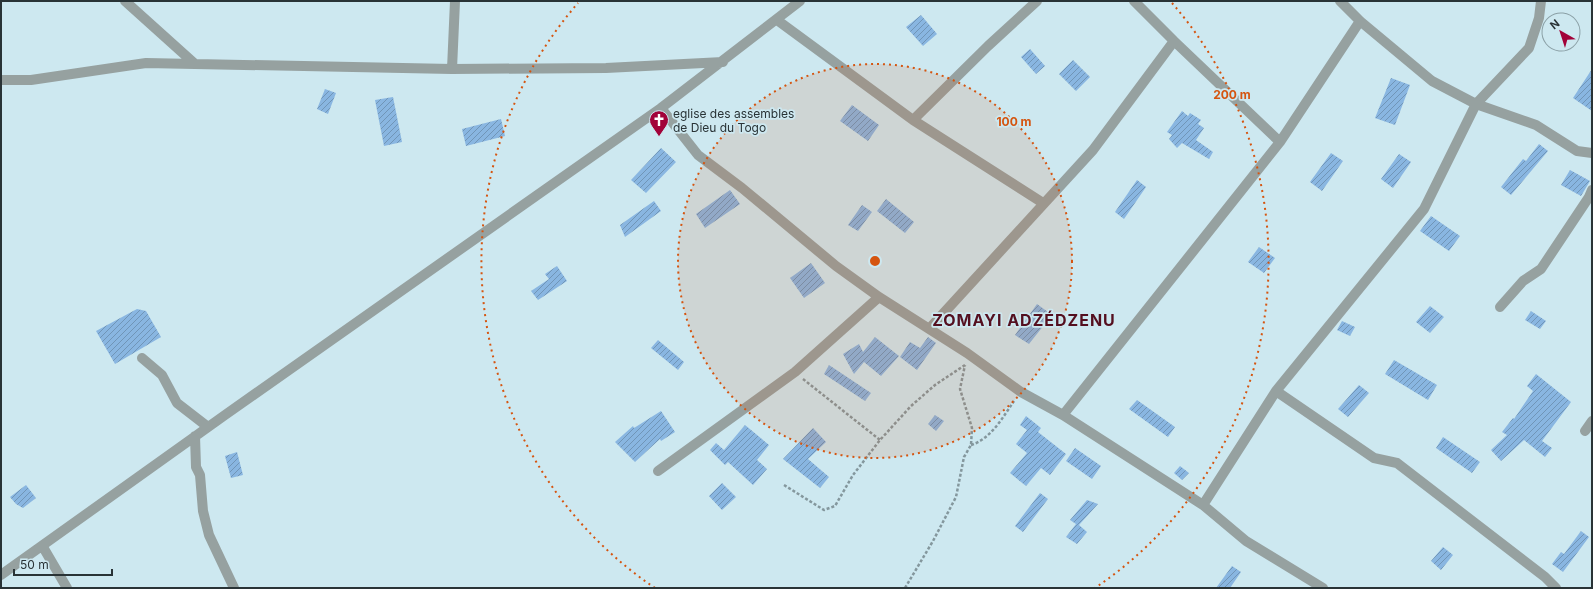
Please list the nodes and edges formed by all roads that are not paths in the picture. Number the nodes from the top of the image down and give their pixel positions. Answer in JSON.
{"nodes":[{"id":1,"x":126,"y":1,"type":"edge"},
{"id":2,"x":455,"y":1,"type":"edge"},
{"id":3,"x":800,"y":1,"type":"edge"},
{"id":4,"x":1037,"y":1,"type":"edge"},
{"id":5,"x":1134,"y":1,"type":"edge"},
{"id":6,"x":1340,"y":1,"type":"edge"},
{"id":7,"x":1541,"y":1,"type":"edge"},
{"id":8,"x":777,"y":20,"type":"junction"},
{"id":9,"x":1360,"y":21,"type":"junction"},
{"id":10,"x":1174,"y":41,"type":"junction"},
{"id":11,"x":723,"y":62,"type":"junction"},
{"id":12,"x":195,"y":64,"type":"junction"},
{"id":13,"x":452,"y":69,"type":"junction"},
{"id":14,"x":1,"y":80,"type":"edge"},
{"id":15,"x":1476,"y":104,"type":"junction"},
{"id":16,"x":661,"y":108,"type":"junction"},
{"id":17,"x":913,"y":120,"type":"junction"},
{"id":18,"x":1280,"y":142,"type":"junction"},
{"id":19,"x":1592,"y":153,"type":"edge"},
{"id":20,"x":1592,"y":190,"type":"edge"},
{"id":21,"x":1043,"y":203,"type":"junction"},
{"id":22,"x":880,"y":296,"type":"junction"},
{"id":23,"x":1500,"y":307,"type":"dead end"},
{"id":24,"x":930,"y":328,"type":"junction"},
{"id":25,"x":142,"y":358,"type":"dead end"},
{"id":26,"x":1276,"y":392,"type":"junction"},
{"id":27,"x":1063,"y":415,"type":"junction"},
{"id":28,"x":1592,"y":421,"type":"edge"},
{"id":29,"x":208,"y":427,"type":"junction"},
{"id":30,"x":1585,"y":431,"type":"dead end"},
{"id":31,"x":195,"y":436,"type":"junction"},
{"id":32,"x":658,"y":471,"type":"dead end"},
{"id":33,"x":1203,"y":505,"type":"junction"},
{"id":34,"x":43,"y":546,"type":"junction"},
{"id":35,"x":1,"y":576,"type":"edge"},
{"id":36,"x":67,"y":588,"type":"edge"},
{"id":37,"x":234,"y":588,"type":"edge"},
{"id":38,"x":1323,"y":588,"type":"edge"},
{"id":39,"x":1556,"y":588,"type":"edge"}],
"edges":[{"from":1,"to":12,"type":"street"},
{"from":2,"to":13,"type":"street"},
{"from":3,"to":8,"type":"street"},
{"from":4,"to":17,"type":"street"},
{"from":5,"to":10,"type":"street"},
{"from":6,"to":9,"type":"street"},
{"from":7,"to":15,"type":"street"},
{"from":8,"to":11,"type":"street"},
{"from":8,"to":17,"type":"street"},
{"from":9,"to":15,"type":"street"},
{"from":9,"to":18,"type":"street"},
{"from":10,"to":18,"type":"street"},
{"from":10,"to":21,"type":"street"},
{"from":11,"to":13,"type":"street"},
{"from":11,"to":16,"type":"street"},
{"from":12,"to":13,"type":"street"},
{"from":12,"to":14,"type":"street"},
{"from":15,"to":19,"type":"street"},
{"from":15,"to":26,"type":"street"},
{"from":16,"to":22,"type":"street"},
{"from":16,"to":29,"type":"street"},
{"from":17,"to":21,"type":"street"},
{"from":18,"to":27,"type":"street"},
{"from":20,"to":23,"type":"street"},
{"from":21,"to":24,"type":"street"},
{"from":22,"to":24,"type":"street"},
{"from":22,"to":32,"type":"street"},
{"from":24,"to":27,"type":"street"},
{"from":25,"to":29,"type":"street"},
{"from":26,"to":33,"type":"street"},
{"from":26,"to":39,"type":"street"},
{"from":27,"to":33,"type":"street"},
{"from":28,"to":30,"type":"street"},
{"from":29,"to":31,"type":"street"},
{"from":31,"to":34,"type":"street"},
{"from":31,"to":37,"type":"street"},
{"from":33,"to":38,"type":"street"},
{"from":34,"to":35,"type":"street"},
{"from":34,"to":36,"type":"street"}]}
